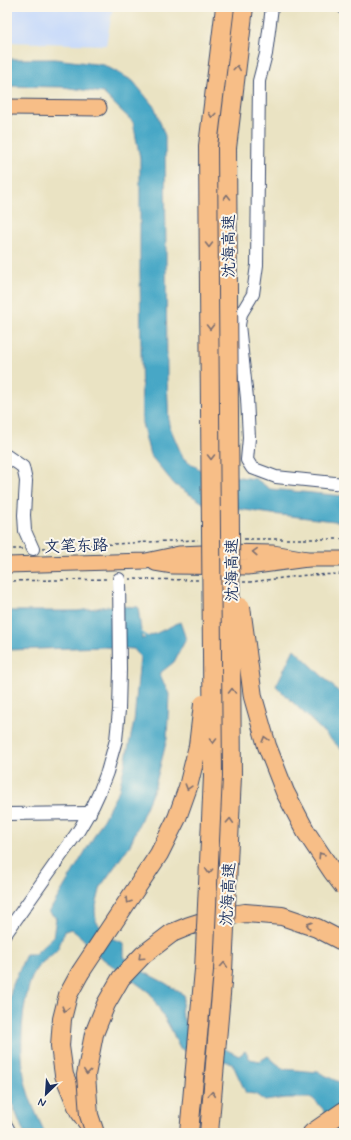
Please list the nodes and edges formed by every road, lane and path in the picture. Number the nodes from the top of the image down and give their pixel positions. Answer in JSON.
{"nodes":[{"id":1,"x":225,"y":7,"type":"edge"},
{"id":2,"x":244,"y":7,"type":"edge"},
{"id":3,"x":272,"y":7,"type":"edge"},
{"id":4,"x":7,"y":107,"type":"edge"},
{"id":5,"x":99,"y":108,"type":"dead end"},
{"id":6,"x":7,"y":456,"type":"edge"},
{"id":7,"x":344,"y":484,"type":"edge"},
{"id":8,"x":230,"y":528,"type":"junction"},
{"id":9,"x":212,"y":540,"type":"junction"},
{"id":10,"x":33,"y":548,"type":"dead end"},
{"id":11,"x":344,"y":558,"type":"edge"},
{"id":12,"x":7,"y":565,"type":"edge"},
{"id":13,"x":344,"y":574,"type":"edge"},
{"id":14,"x":118,"y":579,"type":"junction"},
{"id":15,"x":199,"y":580,"type":"dead end"},
{"id":16,"x":7,"y":581,"type":"edge"},
{"id":17,"x":243,"y":582,"type":"dead end"},
{"id":18,"x":90,"y":813,"type":"junction"},
{"id":19,"x":7,"y":814,"type":"edge"},
{"id":20,"x":344,"y":887,"type":"edge"},
{"id":21,"x":7,"y":932,"type":"edge"},
{"id":22,"x":344,"y":942,"type":"edge"},
{"id":23,"x":344,"y":1111,"type":"edge"},
{"id":24,"x":7,"y":1127,"type":"edge"},
{"id":25,"x":10,"y":1133,"type":"edge"},
{"id":26,"x":95,"y":1133,"type":"edge"},
{"id":27,"x":190,"y":1133,"type":"edge"},
{"id":28,"x":208,"y":1133,"type":"edge"},
{"id":29,"x":312,"y":1133,"type":"edge"}],
"edges":[{"from":1,"to":9,"type":"highway","name":"沈海高速","one_way":true,"bridge":true},
{"from":8,"to":2,"type":"highway","name":"沈海高速","one_way":true,"bridge":true},
{"from":3,"to":7,"type":"street"},
{"from":4,"to":5,"type":"main road"},
{"from":6,"to":10,"type":"street"},
{"from":20,"to":8,"type":"highway","one_way":true,"bridge":true},
{"from":28,"to":8,"type":"highway","name":"沈海高速","one_way":true,"bridge":true},
{"from":9,"to":26,"type":"highway","one_way":true,"bridge":true},
{"from":9,"to":27,"type":"highway","name":"沈海高速","one_way":true,"bridge":true},
{"from":11,"to":12,"type":"main road","name":"文笔东路"},
{"from":13,"to":17,"type":"path"},
{"from":14,"to":15,"type":"path"},
{"from":14,"to":16,"type":"path"},
{"from":14,"to":18,"type":"street"},
{"from":18,"to":19,"type":"street"},
{"from":18,"to":21,"type":"street"},
{"from":22,"to":26,"type":"highway","one_way":true,"bridge":true},
{"from":23,"to":29,"type":"highway"},
{"from":24,"to":25,"type":"street"}]}
